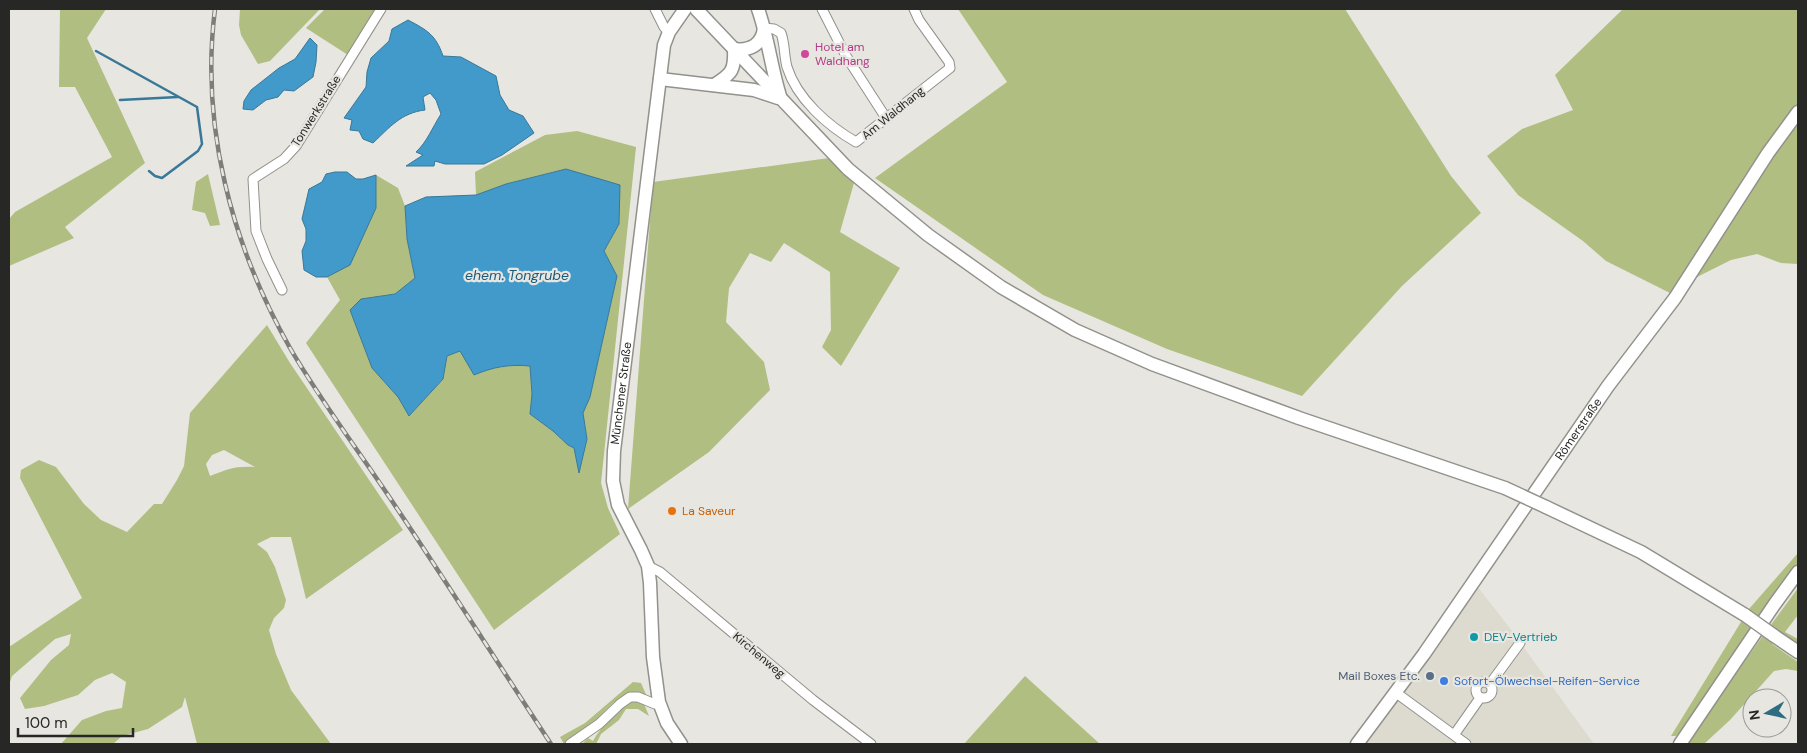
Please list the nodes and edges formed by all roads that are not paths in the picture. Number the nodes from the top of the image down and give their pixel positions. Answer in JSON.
{"nodes":[{"id":1,"x":381,"y":9,"type":"edge"},
{"id":2,"x":655,"y":9,"type":"edge"},
{"id":3,"x":684,"y":9,"type":"edge"},
{"id":4,"x":696,"y":9,"type":"edge"},
{"id":5,"x":758,"y":9,"type":"edge"},
{"id":6,"x":822,"y":9,"type":"edge"},
{"id":7,"x":914,"y":9,"type":"edge"},
{"id":8,"x":764,"y":28,"type":"junction"},
{"id":9,"x":669,"y":32,"type":"junction"},
{"id":10,"x":734,"y":49,"type":"junction"},
{"id":11,"x":660,"y":79,"type":"junction"},
{"id":12,"x":714,"y":85,"type":"junction"},
{"id":13,"x":780,"y":98,"type":"junction"},
{"id":14,"x":1798,"y":112,"type":"edge"},
{"id":15,"x":886,"y":118,"type":"junction"},
{"id":16,"x":282,"y":290,"type":"dead end"},
{"id":17,"x":648,"y":566,"type":"junction"},
{"id":18,"x":1798,"y":572,"type":"edge"},
{"id":19,"x":1520,"y":643,"type":"dead end"},
{"id":20,"x":1798,"y":652,"type":"edge"},
{"id":21,"x":1395,"y":692,"type":"junction"},
{"id":22,"x":659,"y":702,"type":"junction"},
{"id":23,"x":1454,"y":735,"type":"junction"},
{"id":24,"x":574,"y":742,"type":"edge"},
{"id":25,"x":681,"y":744,"type":"edge"},
{"id":26,"x":871,"y":744,"type":"edge"},
{"id":27,"x":1357,"y":744,"type":"edge"},
{"id":28,"x":1466,"y":744,"type":"edge"},
{"id":29,"x":1680,"y":744,"type":"edge"}],
"edges":[{"from":1,"to":16,"type":"street","name":"Tonwerkstraße"},
{"from":2,"to":9,"type":"street"},
{"from":3,"to":9,"type":"street","name":"Münchener Straße"},
{"from":4,"to":10,"type":"street"},
{"from":5,"to":8,"type":"street"},
{"from":6,"to":15,"type":"street"},
{"from":7,"to":15,"type":"street","name":"Am Waldhang"},
{"from":8,"to":10,"type":"street"},
{"from":8,"to":13,"type":"street"},
{"from":8,"to":15,"type":"street","name":"Am Waldhang"},
{"from":9,"to":11,"type":"street","name":"Münchener Straße"},
{"from":10,"to":12,"type":"street"},
{"from":10,"to":13,"type":"street"},
{"from":11,"to":12,"type":"street"},
{"from":11,"to":17,"type":"street","name":"Münchener Straße"},
{"from":12,"to":13,"type":"street"},
{"from":13,"to":20,"type":"street","bridge":true},
{"from":14,"to":21,"type":"street","name":"Römerstraße"},
{"from":17,"to":22,"type":"street","name":"Münchener Straße"},
{"from":17,"to":26,"type":"street","name":"Kirchenweg"},
{"from":18,"to":29,"type":"street"},
{"from":19,"to":23,"type":"street"},
{"from":21,"to":23,"type":"street"},
{"from":21,"to":27,"type":"street","name":"Römerstraße"},
{"from":22,"to":24,"type":"street"},
{"from":22,"to":25,"type":"street","name":"Münchener Straße"},
{"from":23,"to":28,"type":"street"}]}
